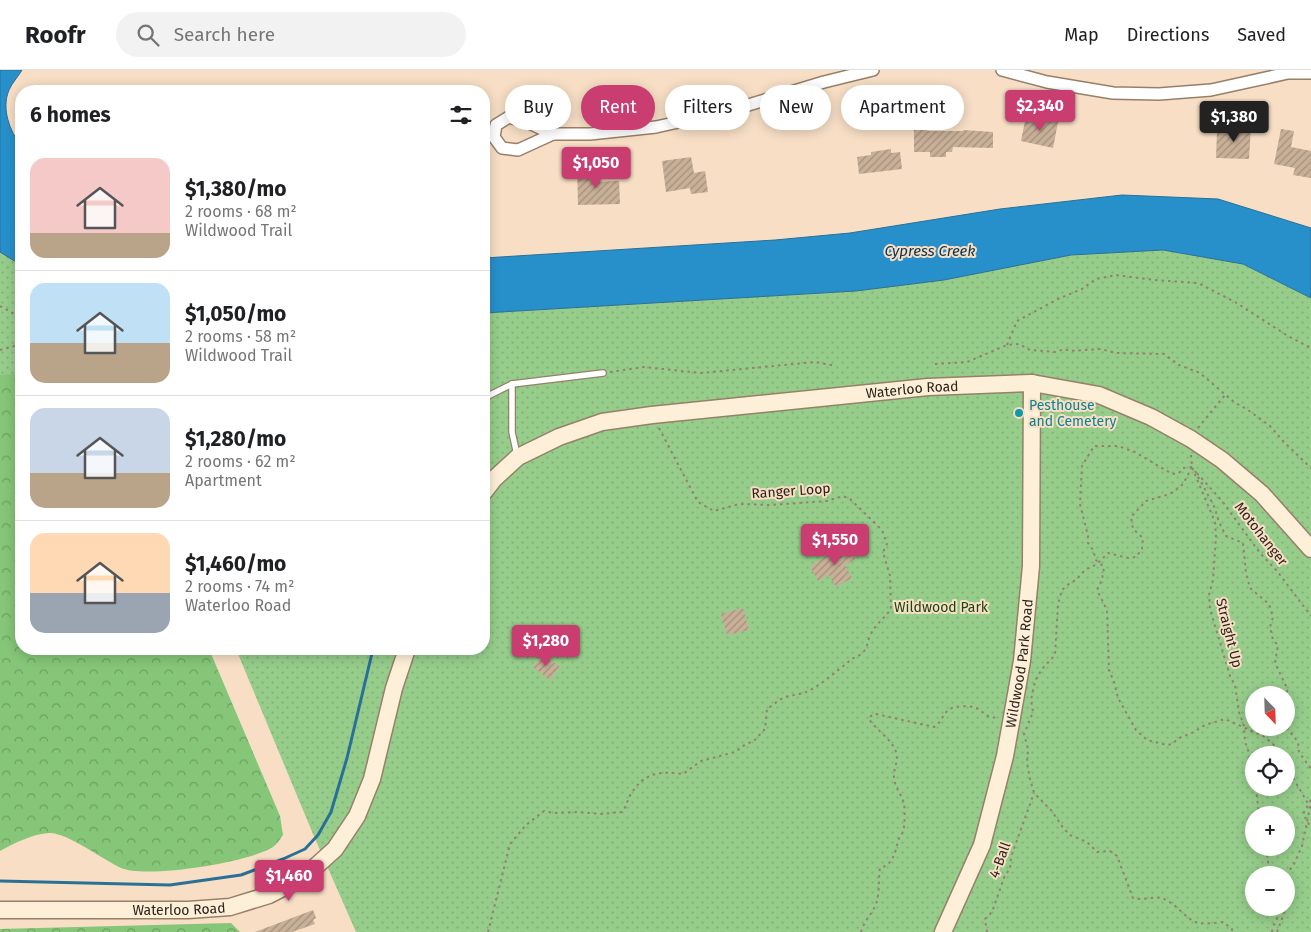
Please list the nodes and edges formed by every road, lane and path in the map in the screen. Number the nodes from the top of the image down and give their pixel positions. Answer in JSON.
{"nodes":[{"id":1,"x":873,"y":70,"type":"edge"},
{"id":2,"x":1002,"y":70,"type":"edge"},
{"id":3,"x":1311,"y":74,"type":"edge"},
{"id":4,"x":553,"y":134,"type":"junction"},
{"id":5,"x":0,"y":306,"type":"edge"},
{"id":6,"x":15,"y":315,"type":"edge"},
{"id":7,"x":1007,"y":345,"type":"junction"},
{"id":8,"x":15,"y":346,"type":"edge"},
{"id":9,"x":1311,"y":348,"type":"edge"},
{"id":10,"x":0,"y":350,"type":"edge"},
{"id":11,"x":935,"y":364,"type":"dead end"},
{"id":12,"x":836,"y":366,"type":"dead end"},
{"id":13,"x":603,"y":372,"type":"joint"},
{"id":14,"x":1032,"y":383,"type":"junction"},
{"id":15,"x":512,"y":384,"type":"junction"},
{"id":16,"x":490,"y":395,"type":"edge"},
{"id":17,"x":652,"y":415,"type":"junction"},
{"id":18,"x":518,"y":457,"type":"junction"},
{"id":19,"x":1192,"y":467,"type":"junction"},
{"id":20,"x":1311,"y":468,"type":"edge"},
{"id":21,"x":490,"y":484,"type":"edge"},
{"id":22,"x":1311,"y":549,"type":"edge"},
{"id":23,"x":1100,"y":562,"type":"junction"},
{"id":24,"x":1311,"y":616,"type":"edge"},
{"id":25,"x":405,"y":655,"type":"edge"},
{"id":26,"x":1012,"y":719,"type":"junction"},
{"id":27,"x":1244,"y":726,"type":"junction"},
{"id":28,"x":1026,"y":729,"type":"junction"},
{"id":29,"x":1246,"y":746,"type":"edge"},
{"id":30,"x":1275,"y":746,"type":"edge"},
{"id":31,"x":1311,"y":769,"type":"edge"},
{"id":32,"x":1295,"y":782,"type":"edge"},
{"id":33,"x":1034,"y":793,"type":"junction"},
{"id":34,"x":1311,"y":800,"type":"edge"},
{"id":35,"x":1309,"y":804,"type":"junction"},
{"id":36,"x":1306,"y":821,"type":"junction"},
{"id":37,"x":1311,"y":828,"type":"edge"},
{"id":38,"x":1293,"y":866,"type":"edge"},
{"id":39,"x":0,"y":910,"type":"edge"},
{"id":40,"x":1279,"y":916,"type":"edge"},
{"id":41,"x":1283,"y":916,"type":"edge"},
{"id":42,"x":488,"y":932,"type":"edge"},
{"id":43,"x":861,"y":932,"type":"edge"},
{"id":44,"x":943,"y":932,"type":"edge"},
{"id":45,"x":987,"y":932,"type":"edge"},
{"id":46,"x":1232,"y":932,"type":"edge"},
{"id":47,"x":1272,"y":932,"type":"edge"},
{"id":48,"x":1277,"y":932,"type":"edge"}],
"edges":[{"from":1,"to":4,"type":"street"},
{"from":2,"to":3,"type":"street"},
{"from":4,"to":4,"type":"street"},
{"from":5,"to":6,"type":"path"},
{"from":7,"to":9,"type":"path"},
{"from":7,"to":11,"type":"path"},
{"from":7,"to":20,"type":"path"},
{"from":8,"to":10,"type":"path"},
{"from":12,"to":13,"type":"path"},
{"from":13,"to":15,"type":"lane"},
{"from":14,"to":17,"type":"street","name":"Waterloo Road"},
{"from":14,"to":22,"type":"street","name":"Waterloo Road"},
{"from":14,"to":26,"type":"street","name":"Wildwood Park Road"},
{"from":15,"to":16,"type":"lane"},
{"from":15,"to":18,"type":"lane"},
{"from":17,"to":18,"type":"street","name":"Waterloo Road"},
{"from":17,"to":42,"type":"path","name":"Ranger Loop"},
{"from":18,"to":21,"type":"street","name":"Waterloo Road"},
{"from":19,"to":23,"type":"path"},
{"from":19,"to":23,"type":"path"},
{"from":19,"to":24,"type":"path","name":"Motohanger"},
{"from":19,"to":27,"type":"path","name":"Straight Up"},
{"from":19,"to":31,"type":"path"},
{"from":23,"to":27,"type":"path"},
{"from":23,"to":28,"type":"path"},
{"from":25,"to":39,"type":"street","name":"Waterloo Road"},
{"from":26,"to":28,"type":"path"},
{"from":26,"to":43,"type":"path"},
{"from":26,"to":44,"type":"street","name":"Wildwood Park Road"},
{"from":27,"to":29,"type":"path","name":"Straight Up"},
{"from":27,"to":30,"type":"path"},
{"from":28,"to":33,"type":"path"},
{"from":32,"to":35,"type":"path"},
{"from":33,"to":45,"type":"path","name":"4-Ball"},
{"from":33,"to":46,"type":"path"},
{"from":34,"to":35,"type":"path"},
{"from":35,"to":36,"type":"path"},
{"from":35,"to":36,"type":"path"},
{"from":36,"to":37,"type":"path"},
{"from":36,"to":38,"type":"path"},
{"from":40,"to":47,"type":"path"},
{"from":41,"to":48,"type":"path"}]}
